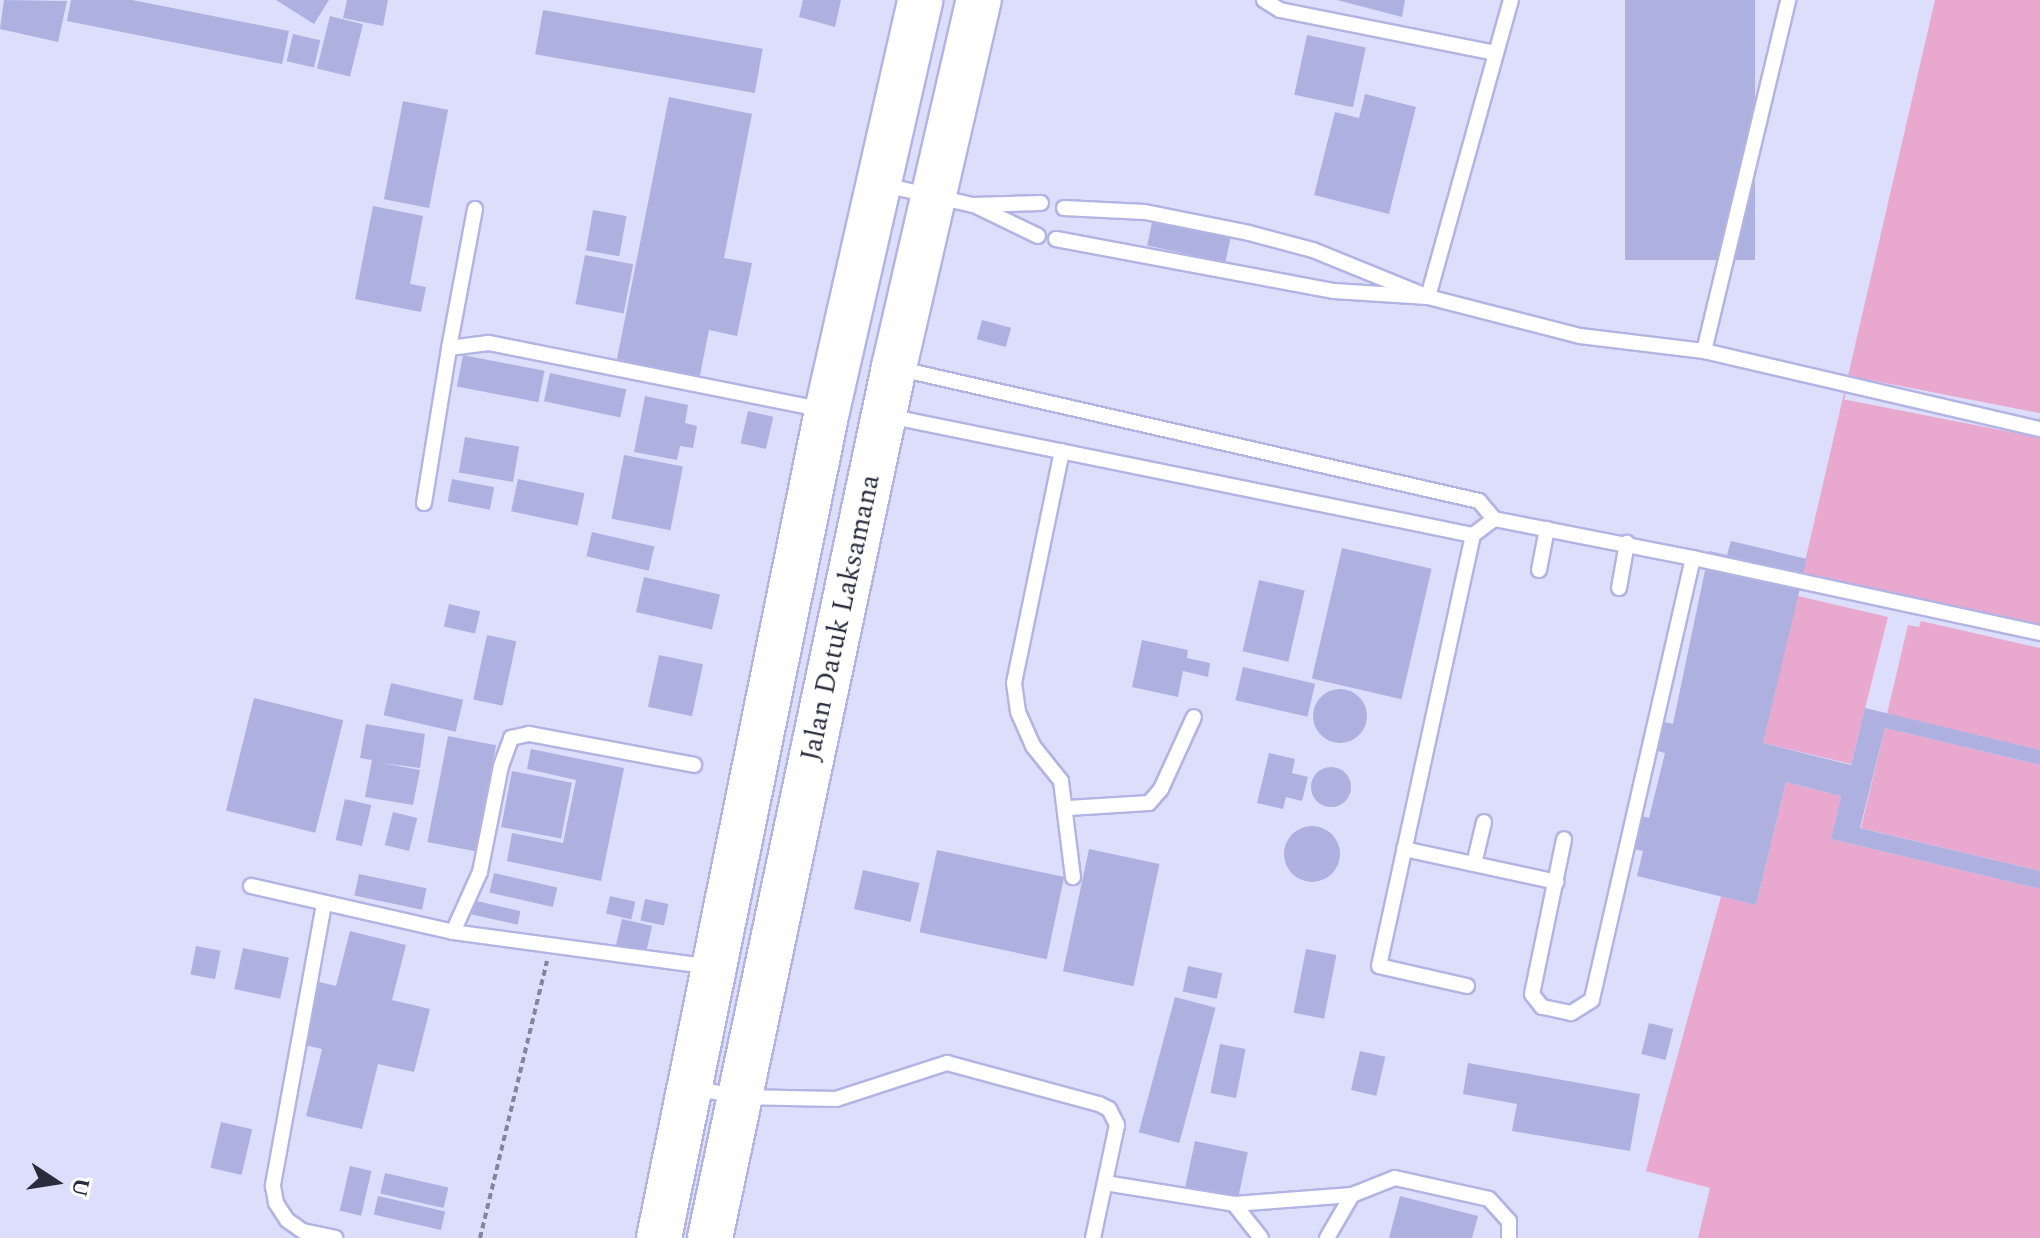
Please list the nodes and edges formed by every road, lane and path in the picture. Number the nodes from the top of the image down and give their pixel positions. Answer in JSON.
{"nodes":[{"id":1,"x":920,"y":0,"type":"edge"},
{"id":2,"x":979,"y":0,"type":"edge"},
{"id":3,"x":1264,"y":0,"type":"edge"},
{"id":4,"x":1511,"y":0,"type":"edge"},
{"id":5,"x":1788,"y":0,"type":"edge"},
{"id":6,"x":1495,"y":53,"type":"junction"},
{"id":7,"x":880,"y":184,"type":"junction"},
{"id":8,"x":953,"y":200,"type":"junction"},
{"id":9,"x":1041,"y":203,"type":"dead end"},
{"id":10,"x":1064,"y":208,"type":"dead end"},
{"id":11,"x":475,"y":209,"type":"dead end"},
{"id":12,"x":1038,"y":236,"type":"dead end"},
{"id":13,"x":1056,"y":239,"type":"dead end"},
{"id":14,"x":1428,"y":297,"type":"junction"},
{"id":15,"x":449,"y":348,"type":"junction"},
{"id":16,"x":1704,"y":351,"type":"junction"},
{"id":17,"x":894,"y":367,"type":"junction"},
{"id":18,"x":827,"y":411,"type":"junction"},
{"id":19,"x":884,"y":415,"type":"junction"},
{"id":20,"x":2040,"y":429,"type":"edge"},
{"id":21,"x":1062,"y":451,"type":"junction"},
{"id":22,"x":424,"y":503,"type":"dead end"},
{"id":23,"x":1494,"y":519,"type":"junction"},
{"id":24,"x":1547,"y":529,"type":"junction"},
{"id":25,"x":1473,"y":535,"type":"junction"},
{"id":26,"x":1627,"y":543,"type":"junction"},
{"id":27,"x":1693,"y":558,"type":"junction"},
{"id":28,"x":1539,"y":570,"type":"dead end"},
{"id":29,"x":1619,"y":588,"type":"dead end"},
{"id":30,"x":2040,"y":633,"type":"edge"},
{"id":31,"x":1194,"y":717,"type":"dead end"},
{"id":32,"x":694,"y":765,"type":"dead end"},
{"id":33,"x":1068,"y":808,"type":"junction"},
{"id":34,"x":1484,"y":822,"type":"dead end"},
{"id":35,"x":1564,"y":839,"type":"dead end"},
{"id":36,"x":1404,"y":849,"type":"junction"},
{"id":37,"x":1474,"y":864,"type":"junction"},
{"id":38,"x":1073,"y":877,"type":"dead end"},
{"id":39,"x":1556,"y":882,"type":"junction"},
{"id":40,"x":251,"y":886,"type":"dead end"},
{"id":41,"x":324,"y":904,"type":"junction"},
{"id":42,"x":453,"y":932,"type":"junction"},
{"id":43,"x":550,"y":947,"type":"junction"},
{"id":44,"x":714,"y":968,"type":"junction"},
{"id":45,"x":1467,"y":986,"type":"dead end"},
{"id":46,"x":690,"y":1087,"type":"junction"},
{"id":47,"x":740,"y":1097,"type":"junction"},
{"id":48,"x":1105,"y":1183,"type":"junction"},
{"id":49,"x":1352,"y":1195,"type":"junction"},
{"id":50,"x":1234,"y":1204,"type":"junction"},
{"id":51,"x":335,"y":1238,"type":"edge"},
{"id":52,"x":480,"y":1238,"type":"edge"},
{"id":53,"x":659,"y":1238,"type":"edge"},
{"id":54,"x":710,"y":1238,"type":"edge"},
{"id":55,"x":1093,"y":1238,"type":"edge"},
{"id":56,"x":1261,"y":1238,"type":"edge"},
{"id":57,"x":1327,"y":1238,"type":"edge"},
{"id":58,"x":1509,"y":1238,"type":"edge"}],
"edges":[{"from":1,"to":7,"type":"highway","name":"Jalan Datuk Laksamana"},
{"from":2,"to":8,"type":"highway","name":"Jalan Datuk Laksamana"},
{"from":3,"to":6,"type":"lane"},
{"from":4,"to":6,"type":"lane"},
{"from":5,"to":16,"type":"lane"},
{"from":6,"to":14,"type":"lane"},
{"from":7,"to":8,"type":"lane"},
{"from":7,"to":18,"type":"highway","name":"Jalan Datuk Laksamana"},
{"from":8,"to":9,"type":"lane"},
{"from":8,"to":12,"type":"lane"},
{"from":8,"to":17,"type":"highway","name":"Jalan Datuk Laksamana"},
{"from":10,"to":14,"type":"lane"},
{"from":11,"to":15,"type":"lane"},
{"from":13,"to":14,"type":"lane"},
{"from":14,"to":16,"type":"lane"},
{"from":15,"to":18,"type":"lane"},
{"from":15,"to":22,"type":"lane"},
{"from":16,"to":20,"type":"lane"},
{"from":17,"to":19,"type":"highway","name":"Jalan Datuk Laksamana"},
{"from":17,"to":23,"type":"lane"},
{"from":18,"to":44,"type":"highway","name":"Jalan Datuk Laksamana"},
{"from":19,"to":21,"type":"lane"},
{"from":19,"to":47,"type":"highway","name":"Jalan Datuk Laksamana"},
{"from":21,"to":25,"type":"lane"},
{"from":21,"to":33,"type":"lane"},
{"from":23,"to":24,"type":"lane"},
{"from":23,"to":25,"type":"lane"},
{"from":24,"to":26,"type":"lane"},
{"from":24,"to":28,"type":"lane"},
{"from":25,"to":36,"type":"lane"},
{"from":26,"to":27,"type":"lane"},
{"from":26,"to":29,"type":"lane"},
{"from":27,"to":30,"type":"lane"},
{"from":27,"to":39,"type":"lane"},
{"from":31,"to":33,"type":"lane"},
{"from":32,"to":42,"type":"lane"},
{"from":33,"to":38,"type":"lane"},
{"from":34,"to":37,"type":"lane"},
{"from":35,"to":39,"type":"lane"},
{"from":36,"to":37,"type":"lane"},
{"from":36,"to":45,"type":"lane"},
{"from":37,"to":39,"type":"lane"},
{"from":40,"to":41,"type":"lane"},
{"from":41,"to":42,"type":"lane"},
{"from":41,"to":51,"type":"lane"},
{"from":42,"to":43,"type":"lane"},
{"from":43,"to":44,"type":"lane"},
{"from":43,"to":52,"type":"path"},
{"from":44,"to":46,"type":"highway","name":"Jalan Datuk Laksamana"},
{"from":46,"to":47,"type":"lane"},
{"from":46,"to":53,"type":"highway","name":"Jalan Datuk Laksamana"},
{"from":47,"to":48,"type":"lane"},
{"from":47,"to":54,"type":"highway","name":"Jalan Datuk Laksamana"},
{"from":48,"to":50,"type":"lane"},
{"from":48,"to":55,"type":"lane"},
{"from":49,"to":50,"type":"lane"},
{"from":49,"to":57,"type":"lane"},
{"from":49,"to":58,"type":"lane"},
{"from":50,"to":56,"type":"lane"}]}
